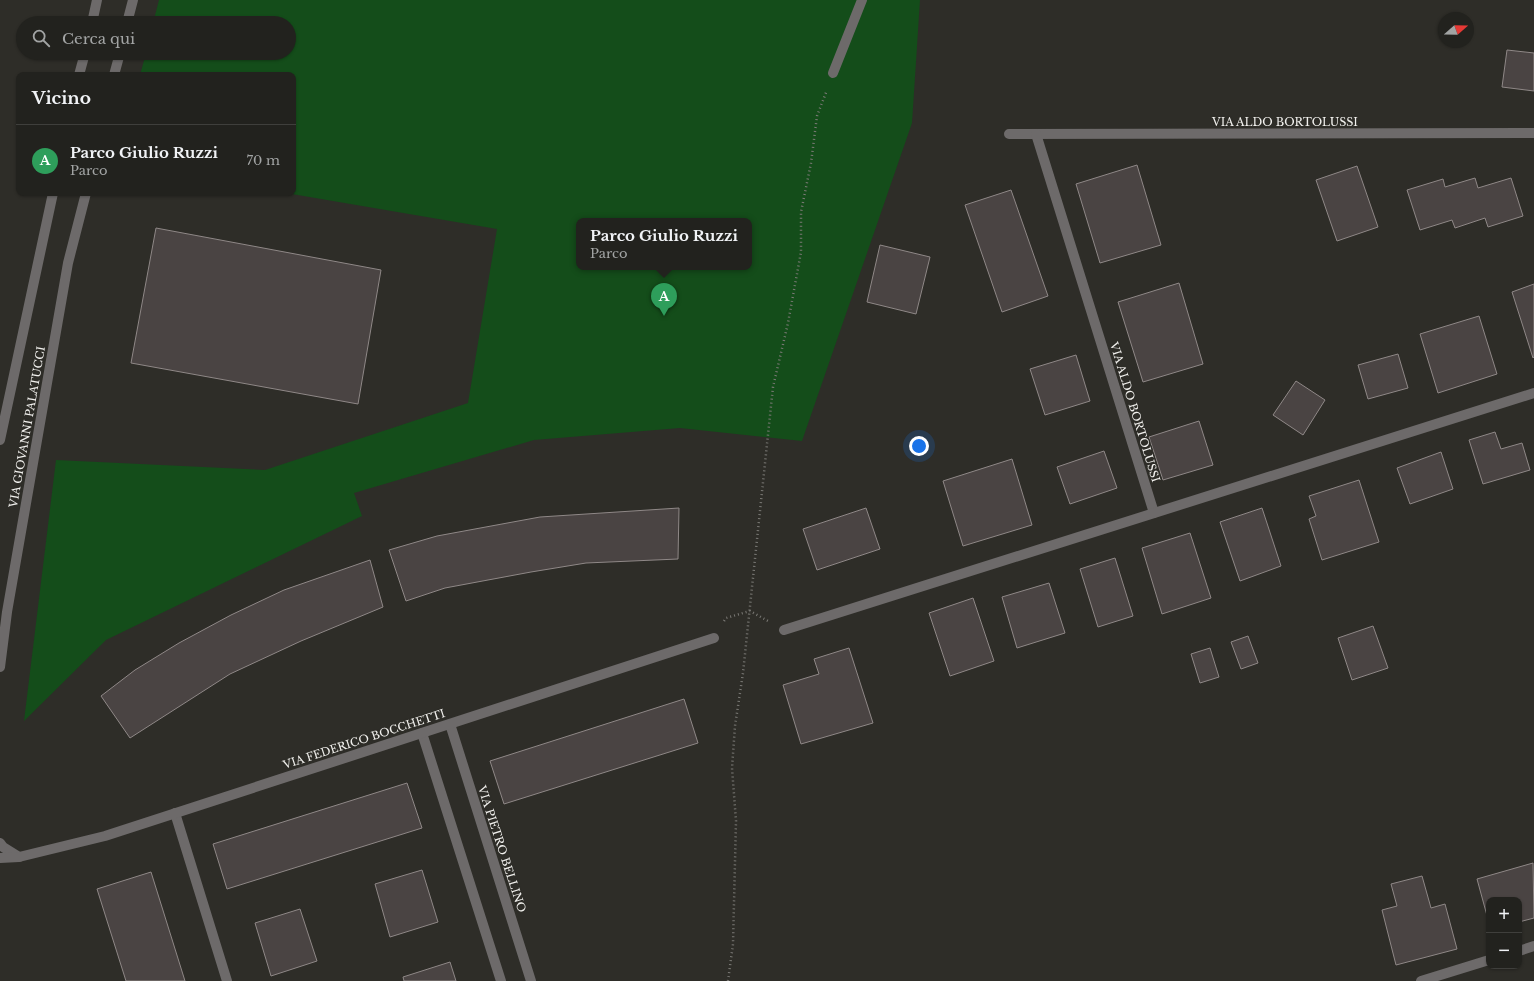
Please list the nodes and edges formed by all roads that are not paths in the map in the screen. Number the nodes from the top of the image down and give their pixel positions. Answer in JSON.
{"nodes":[{"id":1,"x":97,"y":0,"type":"edge"},
{"id":2,"x":133,"y":0,"type":"edge"},
{"id":3,"x":862,"y":0,"type":"edge"},
{"id":4,"x":94,"y":16,"type":"edge"},
{"id":5,"x":129,"y":16,"type":"edge"},
{"id":6,"x":82,"y":60,"type":"edge"},
{"id":7,"x":118,"y":60,"type":"edge"},
{"id":8,"x":80,"y":72,"type":"edge"},
{"id":9,"x":115,"y":72,"type":"edge"},
{"id":10,"x":834,"y":73,"type":"road end"},
{"id":11,"x":1534,"y":133,"type":"edge"},
{"id":12,"x":1009,"y":134,"type":"dead end"},
{"id":13,"x":1036,"y":134,"type":"junction"},
{"id":14,"x":52,"y":196,"type":"edge"},
{"id":15,"x":85,"y":196,"type":"edge"},
{"id":16,"x":1534,"y":393,"type":"edge"},
{"id":17,"x":0,"y":440,"type":"edge"},
{"id":18,"x":1154,"y":513,"type":"junction"},
{"id":19,"x":784,"y":630,"type":"road end"},
{"id":20,"x":714,"y":638,"type":"road end"},
{"id":21,"x":0,"y":667,"type":"edge"},
{"id":22,"x":450,"y":724,"type":"junction"},
{"id":23,"x":422,"y":733,"type":"junction"},
{"id":24,"x":174,"y":813,"type":"junction"},
{"id":25,"x":0,"y":843,"type":"edge"},
{"id":26,"x":19,"y":857,"type":"junction"},
{"id":27,"x":0,"y":858,"type":"edge"},
{"id":28,"x":1534,"y":946,"type":"edge"},
{"id":29,"x":1522,"y":950,"type":"edge"},
{"id":30,"x":1486,"y":961,"type":"edge"},
{"id":31,"x":228,"y":981,"type":"edge"},
{"id":32,"x":501,"y":981,"type":"edge"},
{"id":33,"x":531,"y":981,"type":"edge"},
{"id":34,"x":1421,"y":981,"type":"edge"}],
"edges":[{"from":1,"to":4,"type":"street"},
{"from":2,"to":5,"type":"street"},
{"from":3,"to":10,"type":"street"},
{"from":6,"to":8,"type":"street"},
{"from":7,"to":9,"type":"street"},
{"from":11,"to":13,"type":"street","name":"VIA ALDO BORTOLUSSI"},
{"from":12,"to":13,"type":"street","name":"VIA ALDO BORTOLUSSI"},
{"from":13,"to":18,"type":"street","name":"VIA ALDO BORTOLUSSI"},
{"from":14,"to":17,"type":"street","name":"VIA GIOVANNI PALATUCCI"},
{"from":15,"to":21,"type":"street","name":"VIA GIOVANNI PALATUCCI"},
{"from":16,"to":18,"type":"street"},
{"from":18,"to":19,"type":"street"},
{"from":20,"to":22,"type":"street","name":"VIA FEDERICO BOCCHETTI"},
{"from":22,"to":23,"type":"street","name":"VIA FEDERICO BOCCHETTI"},
{"from":22,"to":33,"type":"street","name":"VIA PIETRO BELLINO"},
{"from":23,"to":24,"type":"street","name":"VIA FEDERICO BOCCHETTI"},
{"from":23,"to":32,"type":"street"},
{"from":24,"to":26,"type":"street","name":"VIA FEDERICO BOCCHETTI"},
{"from":24,"to":31,"type":"street"},
{"from":25,"to":26,"type":"street"},
{"from":26,"to":27,"type":"street"},
{"from":28,"to":29,"type":"street"},
{"from":30,"to":34,"type":"street"}]}
